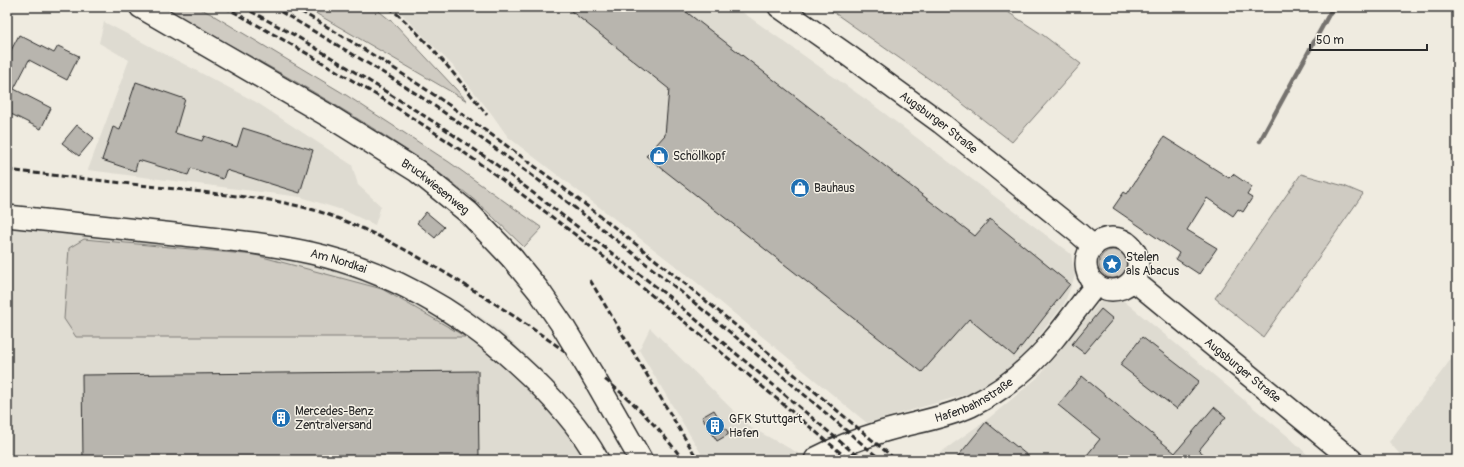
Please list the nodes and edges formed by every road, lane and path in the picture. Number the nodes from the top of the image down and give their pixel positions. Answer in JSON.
{"nodes":[{"id":1,"x":141,"y":7,"type":"edge"},
{"id":2,"x":779,"y":7,"type":"edge"},
{"id":3,"x":7,"y":216,"type":"edge"},
{"id":4,"x":1093,"y":246,"type":"junction"},
{"id":5,"x":1134,"y":280,"type":"junction"},
{"id":6,"x":1096,"y":285,"type":"junction"},
{"id":7,"x":598,"y":460,"type":"edge"},
{"id":8,"x":641,"y":460,"type":"edge"},
{"id":9,"x":815,"y":460,"type":"edge"},
{"id":10,"x":1352,"y":460,"type":"edge"}],
"edges":[{"from":1,"to":8,"type":"main road","name":"Bruckwiesenweg","bridge":true},
{"from":2,"to":4,"type":"street","name":"Augsburger Straße"},
{"from":3,"to":7,"type":"street","name":"Am Nordkai"},
{"from":4,"to":5,"type":"street"},
{"from":4,"to":6,"type":"street"},
{"from":5,"to":6,"type":"street"},
{"from":5,"to":10,"type":"street","name":"Augsburger Straße"},
{"from":6,"to":9,"type":"street","name":"Hafenbahnstraße"}]}
